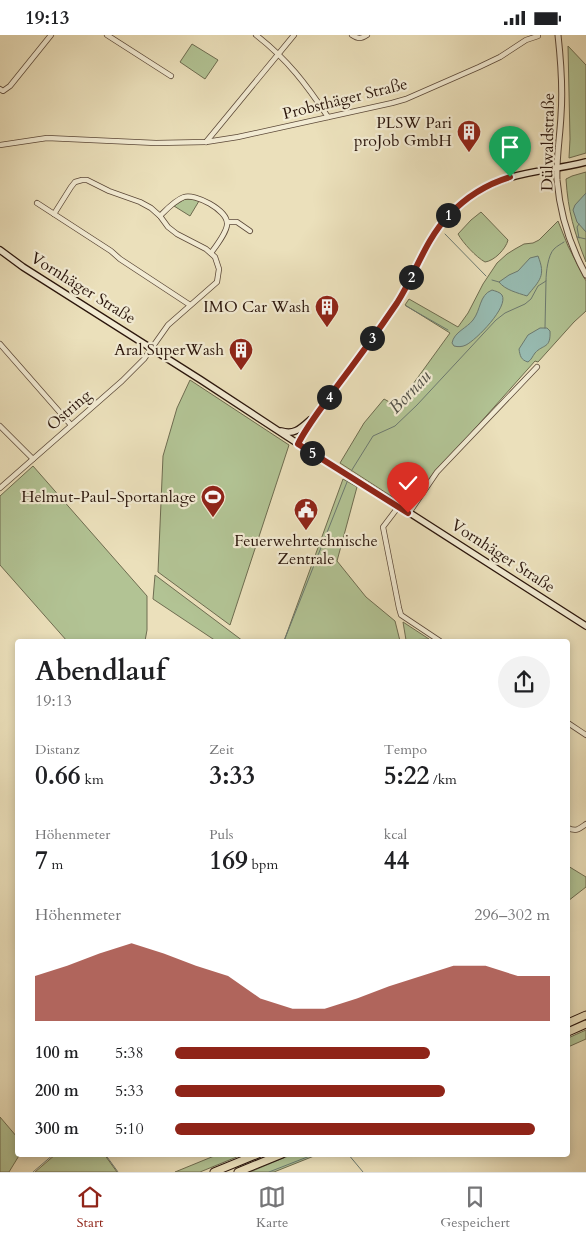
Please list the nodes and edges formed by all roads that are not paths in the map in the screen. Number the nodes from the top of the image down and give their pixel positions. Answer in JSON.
{"nodes":[{"id":1,"x":51,"y":35,"type":"edge"},
{"id":2,"x":107,"y":35,"type":"edge"},
{"id":3,"x":256,"y":35,"type":"edge"},
{"id":4,"x":294,"y":35,"type":"edge"},
{"id":5,"x":352,"y":35,"type":"edge"},
{"id":6,"x":367,"y":35,"type":"edge"},
{"id":7,"x":558,"y":35,"type":"edge"},
{"id":8,"x":538,"y":36,"type":"edge"},
{"id":9,"x":279,"y":54,"type":"junction"},
{"id":10,"x":172,"y":76,"type":"dead end"},
{"id":11,"x":1,"y":90,"type":"edge"},
{"id":12,"x":328,"y":117,"type":"junction"},
{"id":13,"x":206,"y":142,"type":"junction"},
{"id":14,"x":0,"y":145,"type":"edge"},
{"id":15,"x":586,"y":162,"type":"edge"},
{"id":16,"x":557,"y":168,"type":"junction"},
{"id":17,"x":36,"y":203,"type":"dead end"},
{"id":18,"x":54,"y":214,"type":"junction"},
{"id":19,"x":160,"y":216,"type":"junction"},
{"id":20,"x":227,"y":222,"type":"junction"},
{"id":21,"x":250,"y":231,"type":"dead end"},
{"id":22,"x":0,"y":250,"type":"edge"},
{"id":23,"x":211,"y":253,"type":"junction"},
{"id":24,"x":586,"y":275,"type":"edge"},
{"id":25,"x":190,"y":305,"type":"junction"},
{"id":26,"x":0,"y":343,"type":"edge"},
{"id":27,"x":152,"y":348,"type":"junction"},
{"id":28,"x":537,"y":367,"type":"dead end"},
{"id":29,"x":318,"y":413,"type":"junction"},
{"id":30,"x":0,"y":425,"type":"edge"},
{"id":31,"x":71,"y":425,"type":"junction"},
{"id":32,"x":276,"y":430,"type":"junction"},
{"id":33,"x":298,"y":444,"type":"junction"},
{"id":34,"x":32,"y":459,"type":"junction"},
{"id":35,"x":0,"y":488,"type":"edge"},
{"id":36,"x":399,"y":506,"type":"junction"},
{"id":37,"x":408,"y":513,"type":"junction"},
{"id":38,"x":586,"y":626,"type":"edge"},
{"id":39,"x":437,"y":639,"type":"edge"},
{"id":40,"x":570,"y":724,"type":"edge"},
{"id":41,"x":586,"y":735,"type":"edge"},
{"id":42,"x":586,"y":824,"type":"edge"},
{"id":43,"x":570,"y":828,"type":"edge"},
{"id":44,"x":586,"y":1015,"type":"edge"},
{"id":45,"x":570,"y":1022,"type":"edge"},
{"id":46,"x":586,"y":1024,"type":"edge"},
{"id":47,"x":570,"y":1031,"type":"edge"},
{"id":48,"x":251,"y":1157,"type":"edge"},
{"id":49,"x":275,"y":1157,"type":"edge"},
{"id":50,"x":214,"y":1172,"type":"edge"},
{"id":51,"x":238,"y":1172,"type":"edge"}],
"edges":[{"from":1,"to":11,"type":"street"},
{"from":2,"to":10,"type":"street"},
{"from":3,"to":9,"type":"street"},
{"from":4,"to":9,"type":"street"},
{"from":5,"to":6,"type":"street"},
{"from":7,"to":16,"type":"street","name":"Dülwaldstraße"},
{"from":8,"to":12,"type":"street","name":"Probsthäger Straße"},
{"from":9,"to":12,"type":"street"},
{"from":9,"to":13,"type":"street"},
{"from":12,"to":13,"type":"street","name":"Probsthäger Straße"},
{"from":13,"to":14,"type":"street","name":"Probsthäger Straße"},
{"from":15,"to":16,"type":"main road"},
{"from":16,"to":24,"type":"street","name":"Dülwaldstraße"},
{"from":16,"to":29,"type":"main road"},
{"from":17,"to":18,"type":"street"},
{"from":18,"to":19,"type":"street"},
{"from":18,"to":25,"type":"street"},
{"from":19,"to":20,"type":"street"},
{"from":19,"to":23,"type":"street"},
{"from":20,"to":21,"type":"street"},
{"from":20,"to":23,"type":"street"},
{"from":22,"to":27,"type":"main road","name":"Vornhäger Straße"},
{"from":23,"to":25,"type":"street"},
{"from":25,"to":27,"type":"street"},
{"from":26,"to":31,"type":"street"},
{"from":27,"to":31,"type":"street","name":"Ostring"},
{"from":27,"to":32,"type":"main road","name":"Vornhäger Straße"},
{"from":28,"to":37,"type":"street"},
{"from":29,"to":32,"type":"main road"},
{"from":29,"to":33,"type":"main road"},
{"from":30,"to":34,"type":"street"},
{"from":31,"to":34,"type":"street","name":"Ostring"},
{"from":32,"to":33,"type":"main road","name":"Vornhäger Straße"},
{"from":33,"to":36,"type":"main road","name":"Vornhäger Straße"},
{"from":34,"to":35,"type":"street","name":"Ostring"},
{"from":36,"to":37,"type":"main road","name":"Vornhäger Straße"},
{"from":36,"to":39,"type":"street"},
{"from":37,"to":38,"type":"main road","name":"Vornhäger Straße"},
{"from":40,"to":41,"type":"street"},
{"from":42,"to":43,"type":"street"},
{"from":44,"to":45,"type":"highway"},
{"from":46,"to":47,"type":"highway"},
{"from":48,"to":50,"type":"highway"},
{"from":49,"to":51,"type":"highway"}]}
